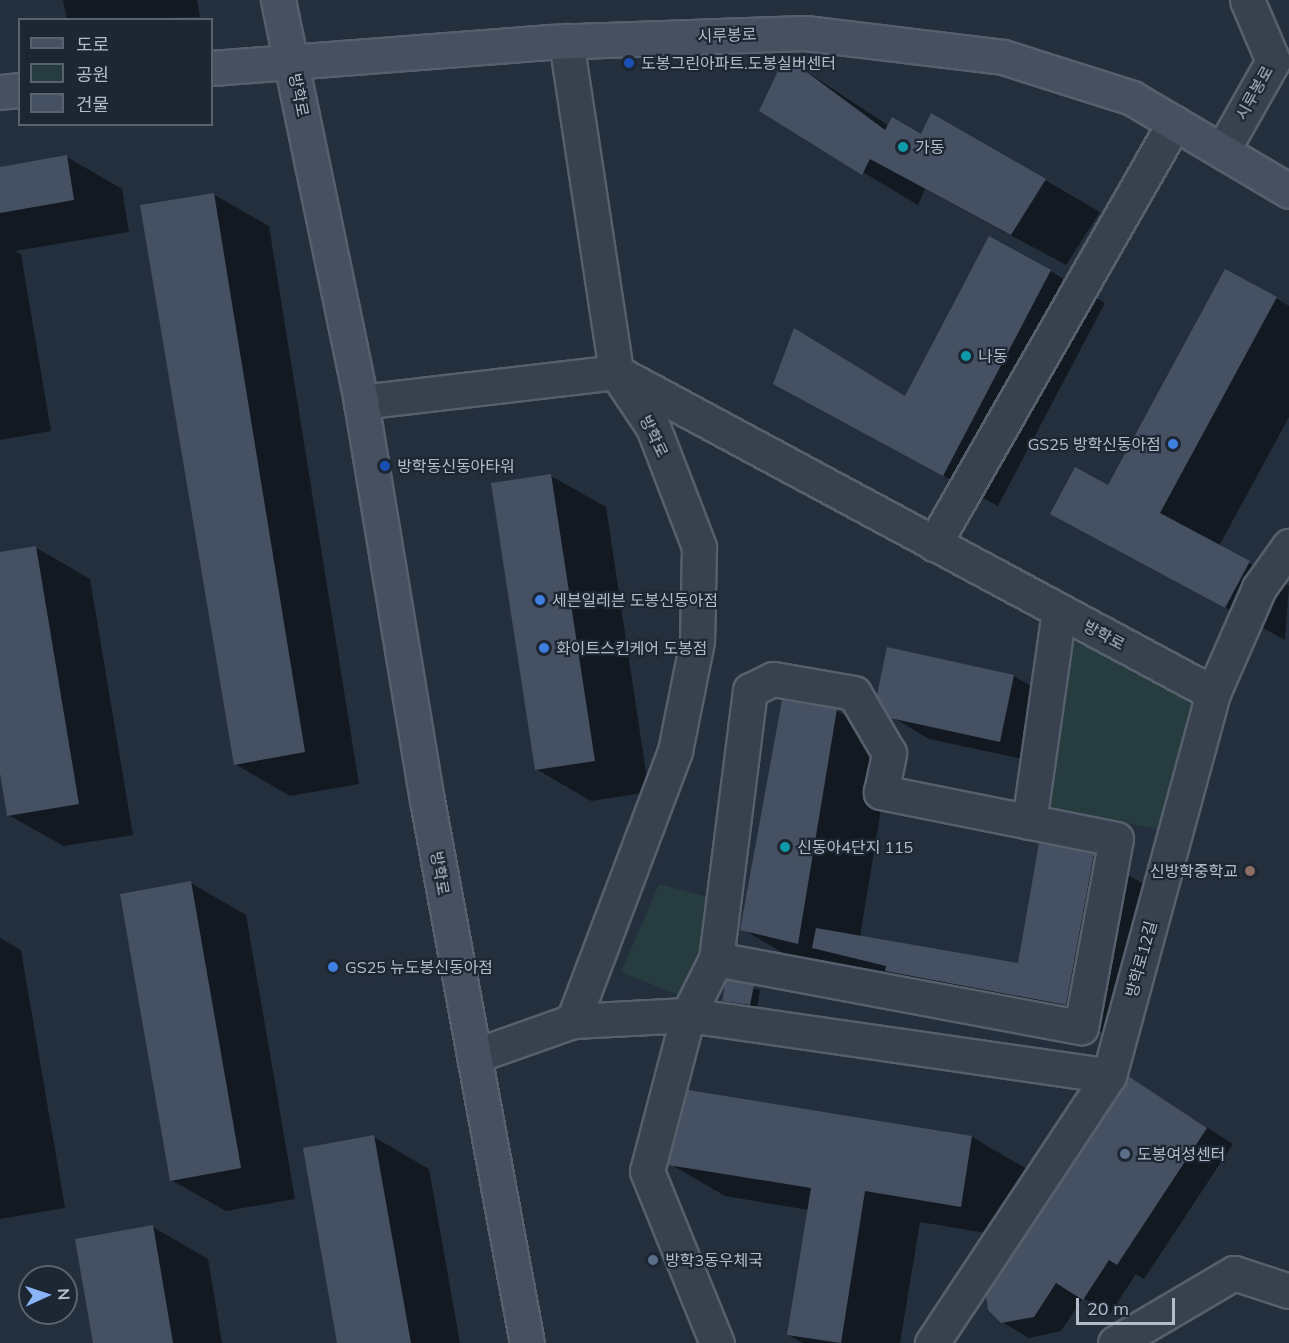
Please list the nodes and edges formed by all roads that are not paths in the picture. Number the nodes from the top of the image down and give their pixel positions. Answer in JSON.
{"nodes":[{"id":1,"x":278,"y":0,"type":"edge"},
{"id":2,"x":1247,"y":0,"type":"edge"},
{"id":3,"x":566,"y":41,"type":"junction"},
{"id":4,"x":292,"y":58,"type":"junction"},
{"id":5,"x":213,"y":68,"type":"edge"},
{"id":6,"x":18,"y":90,"type":"edge"},
{"id":7,"x":0,"y":92,"type":"edge"},
{"id":8,"x":1174,"y":123,"type":"junction"},
{"id":9,"x":1222,"y":152,"type":"junction"},
{"id":10,"x":1289,"y":191,"type":"edge"},
{"id":11,"x":616,"y":372,"type":"junction"},
{"id":12,"x":361,"y":402,"type":"junction"},
{"id":13,"x":934,"y":544,"type":"junction"},
{"id":14,"x":1289,"y":546,"type":"edge"},
{"id":15,"x":1059,"y":611,"type":"junction"},
{"id":16,"x":1213,"y":693,"type":"junction"},
{"id":17,"x":1029,"y":822,"type":"junction"},
{"id":18,"x":716,"y":959,"type":"junction"},
{"id":19,"x":688,"y":1015,"type":"junction"},
{"id":20,"x":573,"y":1021,"type":"junction"},
{"id":21,"x":474,"y":1056,"type":"junction"},
{"id":22,"x":1109,"y":1076,"type":"junction"},
{"id":23,"x":1289,"y":1291,"type":"edge"},
{"id":24,"x":527,"y":1343,"type":"edge"},
{"id":25,"x":717,"y":1343,"type":"edge"},
{"id":26,"x":932,"y":1343,"type":"edge"},
{"id":27,"x":1115,"y":1343,"type":"edge"}],
"edges":[{"from":1,"to":4,"type":"main road","name":"방학로"},
{"from":2,"to":9,"type":"street","name":"시루봉로"},
{"from":3,"to":4,"type":"main road","name":"시루봉로"},
{"from":3,"to":8,"type":"main road","name":"시루봉로"},
{"from":3,"to":11,"type":"street","name":"방학로"},
{"from":4,"to":5,"type":"main road","name":"시루봉로"},
{"from":4,"to":12,"type":"main road","name":"방학로"},
{"from":6,"to":7,"type":"main road"},
{"from":8,"to":9,"type":"main road","name":"시루봉로"},
{"from":8,"to":13,"type":"street"},
{"from":9,"to":10,"type":"main road","name":"시루봉로"},
{"from":11,"to":12,"type":"street"},
{"from":11,"to":13,"type":"street","name":"방학로"},
{"from":11,"to":20,"type":"street","name":"방학로"},
{"from":12,"to":21,"type":"main road","name":"방학로"},
{"from":13,"to":15,"type":"street","name":"방학로"},
{"from":14,"to":16,"type":"street","name":"방학로12길"},
{"from":15,"to":16,"type":"street","name":"방학로"},
{"from":15,"to":17,"type":"street"},
{"from":16,"to":22,"type":"street","name":"방학로12길"},
{"from":17,"to":18,"type":"street"},
{"from":17,"to":18,"type":"street"},
{"from":18,"to":19,"type":"street"},
{"from":19,"to":20,"type":"street"},
{"from":19,"to":22,"type":"street"},
{"from":19,"to":25,"type":"street"},
{"from":20,"to":21,"type":"street"},
{"from":21,"to":24,"type":"main road","name":"방학로"},
{"from":22,"to":26,"type":"street","name":"방학로12길"},
{"from":23,"to":27,"type":"street"}]}
